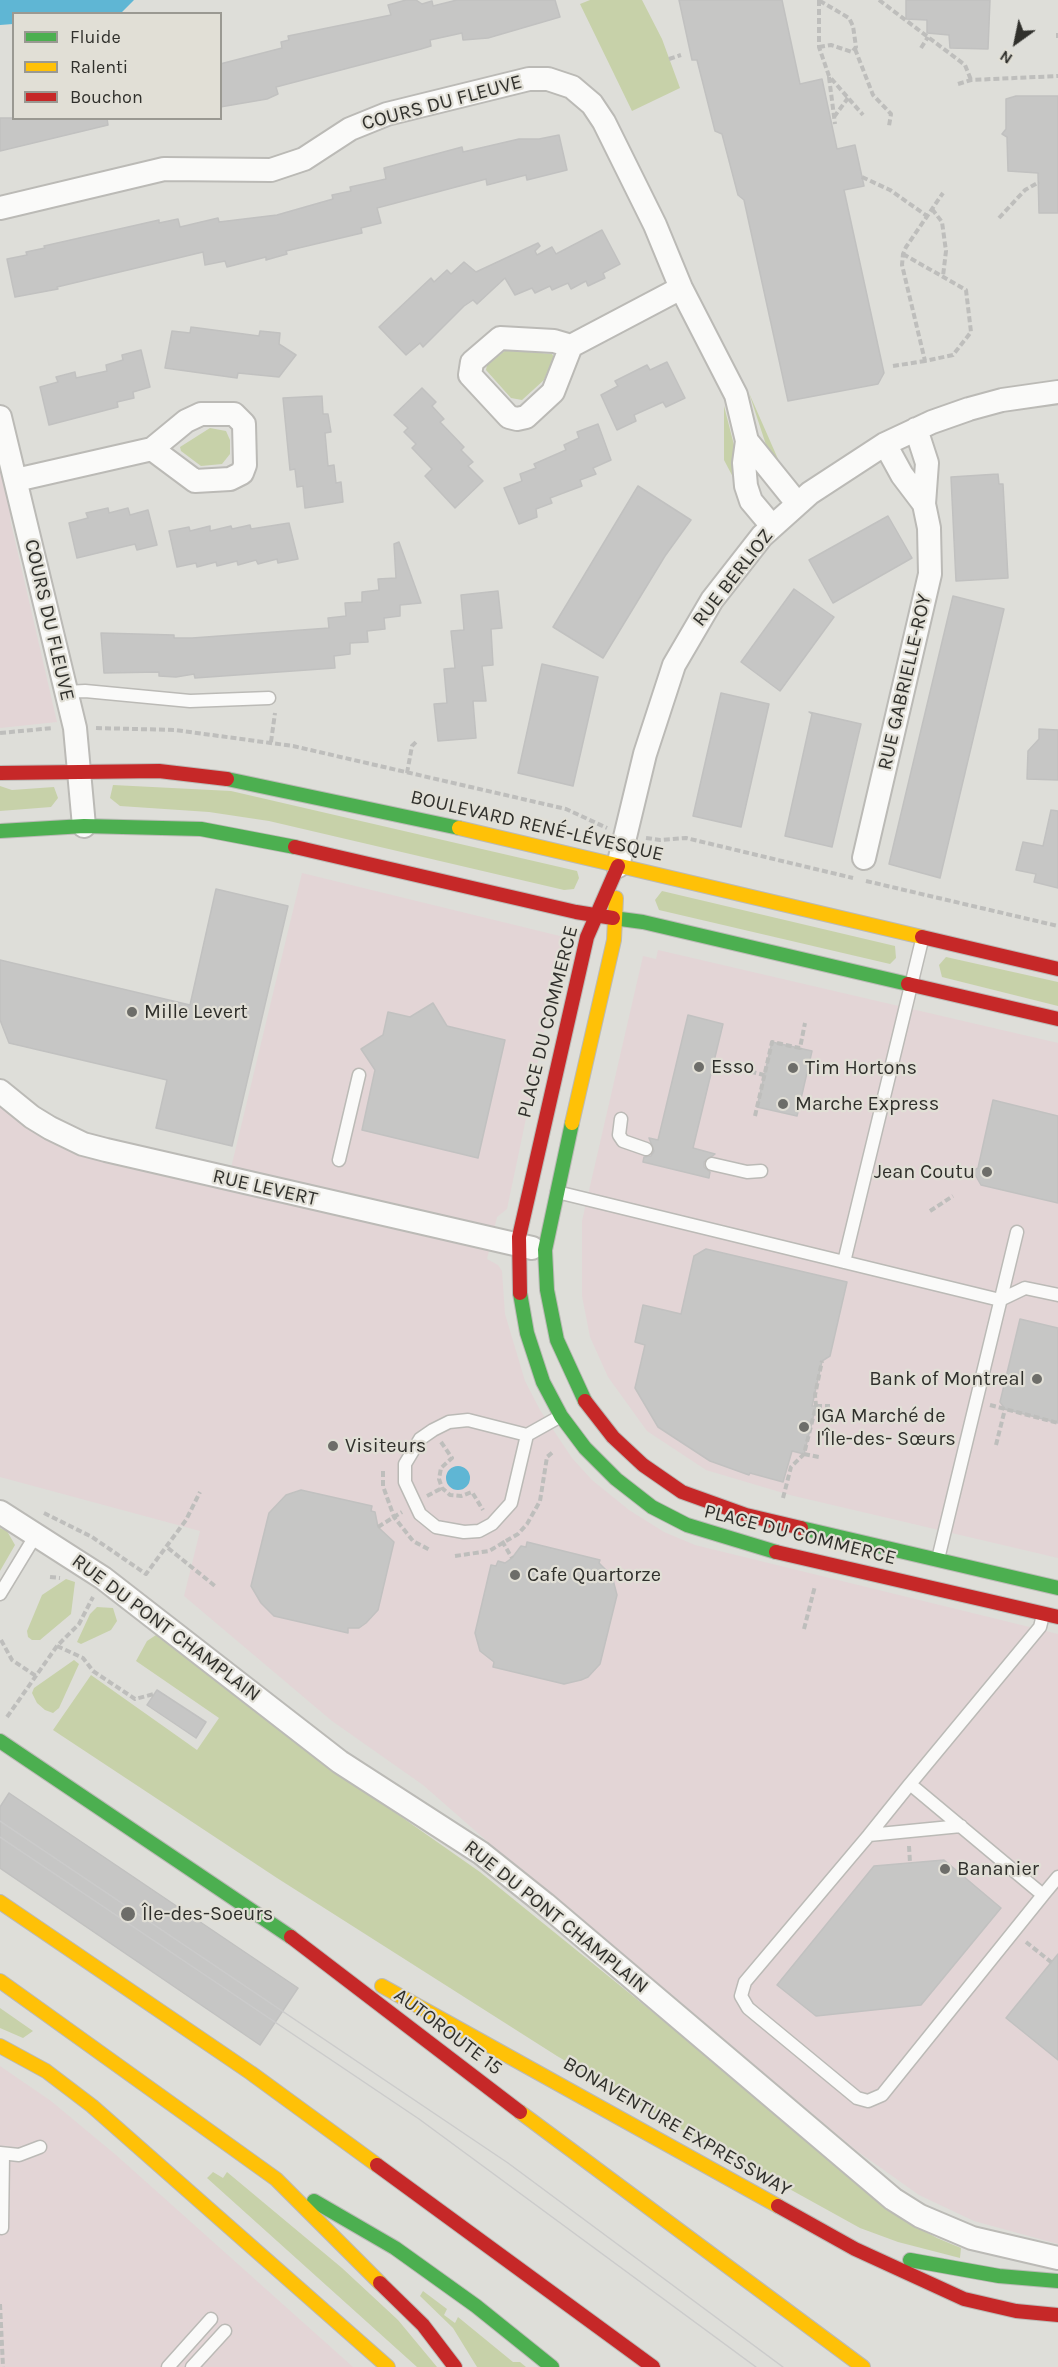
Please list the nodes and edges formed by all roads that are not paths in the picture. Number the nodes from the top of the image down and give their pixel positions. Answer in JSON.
{"nodes":[{"id":1,"x":0,"y":208,"type":"edge"},
{"id":2,"x":681,"y":288,"type":"junction"},
{"id":3,"x":571,"y":346,"type":"junction"},
{"id":4,"x":1058,"y":392,"type":"edge"},
{"id":5,"x":0,"y":417,"type":"edge"},
{"id":6,"x":916,"y":429,"type":"junction"},
{"id":7,"x":747,"y":441,"type":"junction"},
{"id":8,"x":885,"y":444,"type":"junction"},
{"id":9,"x":152,"y":449,"type":"dead end"},
{"id":10,"x":16,"y":480,"type":"junction"},
{"id":11,"x":797,"y":503,"type":"junction"},
{"id":12,"x":924,"y":504,"type":"junction"},
{"id":13,"x":772,"y":526,"type":"junction"},
{"id":14,"x":66,"y":692,"type":"junction"},
{"id":15,"x":272,"y":704,"type":"road end"},
{"id":16,"x":81,"y":770,"type":"junction"},
{"id":17,"x":0,"y":773,"type":"edge"},
{"id":18,"x":84,"y":826,"type":"junction"},
{"id":19,"x":0,"y":831,"type":"edge"},
{"id":20,"x":864,"y":858,"type":"dead end"},
{"id":21,"x":618,"y":866,"type":"junction"},
{"id":22,"x":596,"y":917,"type":"junction"},
{"id":23,"x":615,"y":918,"type":"junction"},
{"id":24,"x":923,"y":937,"type":"junction"},
{"id":25,"x":1058,"y":969,"type":"edge"},
{"id":26,"x":911,"y":985,"type":"junction"},
{"id":27,"x":1058,"y":1019,"type":"edge"},
{"id":28,"x":359,"y":1075,"type":"dead end"},
{"id":29,"x":0,"y":1090,"type":"edge"},
{"id":30,"x":621,"y":1119,"type":"dead end"},
{"id":31,"x":646,"y":1149,"type":"dead end"},
{"id":32,"x":339,"y":1160,"type":"dead end"},
{"id":33,"x":712,"y":1164,"type":"dead end"},
{"id":34,"x":761,"y":1171,"type":"dead end"},
{"id":35,"x":555,"y":1191,"type":"junction"},
{"id":36,"x":1017,"y":1232,"type":"dead end"},
{"id":37,"x":518,"y":1246,"type":"junction"},
{"id":38,"x":545,"y":1250,"type":"junction"},
{"id":39,"x":844,"y":1262,"type":"junction"},
{"id":40,"x":1058,"y":1295,"type":"edge"},
{"id":41,"x":1000,"y":1300,"type":"junction"},
{"id":42,"x":573,"y":1409,"type":"junction"},
{"id":43,"x":527,"y":1436,"type":"junction"},
{"id":44,"x":0,"y":1512,"type":"edge"},
{"id":45,"x":37,"y":1533,"type":"junction"},
{"id":46,"x":934,"y":1573,"type":"junction"},
{"id":47,"x":1058,"y":1588,"type":"edge"},
{"id":48,"x":0,"y":1594,"type":"edge"},
{"id":49,"x":1043,"y":1613,"type":"junction"},
{"id":50,"x":1058,"y":1617,"type":"edge"},
{"id":51,"x":0,"y":1741,"type":"edge"},
{"id":52,"x":910,"y":1785,"type":"junction"},
{"id":53,"x":961,"y":1826,"type":"junction"},
{"id":54,"x":869,"y":1835,"type":"junction"},
{"id":55,"x":1058,"y":1877,"type":"edge"},
{"id":56,"x":1043,"y":1895,"type":"junction"},
{"id":57,"x":0,"y":1902,"type":"edge"},
{"id":58,"x":290,"y":1936,"type":"junction"},
{"id":59,"x":0,"y":1982,"type":"edge"},
{"id":60,"x":0,"y":2046,"type":"edge"},
{"id":61,"x":40,"y":2147,"type":"dead end"},
{"id":62,"x":2,"y":2153,"type":"edge"},
{"id":63,"x":276,"y":2179,"type":"junction"},
{"id":64,"x":2,"y":2228,"type":"dead end"},
{"id":65,"x":855,"y":2249,"type":"junction"},
{"id":66,"x":1058,"y":2258,"type":"edge"},
{"id":67,"x":1058,"y":2281,"type":"edge"},
{"id":68,"x":1058,"y":2315,"type":"edge"},
{"id":69,"x":211,"y":2319,"type":"dead end"},
{"id":70,"x":225,"y":2331,"type":"dead end"},
{"id":71,"x":168,"y":2367,"type":"edge"},
{"id":72,"x":192,"y":2367,"type":"edge"},
{"id":73,"x":388,"y":2367,"type":"edge"},
{"id":74,"x":456,"y":2367,"type":"edge"},
{"id":75,"x":552,"y":2367,"type":"edge"},
{"id":76,"x":653,"y":2367,"type":"edge"},
{"id":77,"x":863,"y":2367,"type":"edge"}],
"edges":[{"from":1,"to":2,"type":"street","name":"COURS DU FLEUVE"},
{"from":2,"to":3,"type":"street"},
{"from":2,"to":7,"type":"street","name":"COURS DU FLEUVE"},
{"from":3,"to":3,"type":"street"},
{"from":4,"to":6,"type":"street","name":"RUE BERLIOZ"},
{"from":5,"to":10,"type":"street","name":"COURS DU FLEUVE"},
{"from":6,"to":8,"type":"street","name":"RUE BERLIOZ"},
{"from":6,"to":12,"type":"street","name":"RUE GABRIELLE-ROY"},
{"from":7,"to":11,"type":"street","name":"COURS DU FLEUVE"},
{"from":7,"to":13,"type":"street","name":"COURS DU FLEUVE"},
{"from":8,"to":11,"type":"street","name":"RUE BERLIOZ"},
{"from":8,"to":12,"type":"street","name":"RUE GABRIELLE-ROY"},
{"from":9,"to":10,"type":"street"},
{"from":10,"to":14,"type":"street","name":"COURS DU FLEUVE"},
{"from":11,"to":13,"type":"street","name":"RUE BERLIOZ"},
{"from":12,"to":20,"type":"street","name":"RUE GABRIELLE-ROY"},
{"from":13,"to":21,"type":"street","name":"RUE BERLIOZ"},
{"from":14,"to":15,"type":"lane"},
{"from":14,"to":16,"type":"street","name":"COURS DU FLEUVE"},
{"from":16,"to":17,"type":"main road","name":"BOULEVARD RENÉ-LÉVESQUE"},
{"from":16,"to":18,"type":"street","name":"COURS DU FLEUVE"},
{"from":16,"to":21,"type":"main road","name":"BOULEVARD RENÉ-LÉVESQUE"},
{"from":18,"to":19,"type":"main road"},
{"from":18,"to":22,"type":"main road"},
{"from":21,"to":22,"type":"main road","name":"PLACE DU COMMERCE"},
{"from":21,"to":23,"type":"main road","name":"PLACE DU COMMERCE"},
{"from":21,"to":24,"type":"main road","name":"BOULEVARD RENÉ-LÉVESQUE"},
{"from":22,"to":23,"type":"main road"},
{"from":22,"to":37,"type":"main road","name":"PLACE DU COMMERCE"},
{"from":23,"to":26,"type":"main road"},
{"from":23,"to":35,"type":"main road","name":"PLACE DU COMMERCE"},
{"from":24,"to":25,"type":"main road","name":"BOULEVARD RENÉ-LÉVESQUE"},
{"from":24,"to":26,"type":"lane"},
{"from":26,"to":27,"type":"main road"},
{"from":26,"to":39,"type":"lane"},
{"from":28,"to":32,"type":"lane"},
{"from":29,"to":37,"type":"street","name":"RUE LEVERT"},
{"from":30,"to":31,"type":"lane"},
{"from":33,"to":34,"type":"lane"},
{"from":35,"to":38,"type":"main road","name":"PLACE DU COMMERCE"},
{"from":35,"to":39,"type":"lane"},
{"from":36,"to":41,"type":"lane"},
{"from":37,"to":38,"type":"street","name":"RUE LEVERT"},
{"from":37,"to":42,"type":"main road","name":"PLACE DU COMMERCE"},
{"from":38,"to":42,"type":"main road","name":"PLACE DU COMMERCE"},
{"from":39,"to":41,"type":"lane"},
{"from":40,"to":41,"type":"lane"},
{"from":41,"to":46,"type":"lane"},
{"from":42,"to":43,"type":"lane"},
{"from":42,"to":46,"type":"main road","name":"PLACE DU COMMERCE"},
{"from":42,"to":46,"type":"main road","name":"PLACE DU COMMERCE"},
{"from":43,"to":43,"type":"lane"},
{"from":44,"to":45,"type":"street","name":"RUE DU PONT CHAMPLAIN"},
{"from":45,"to":48,"type":"lane"},
{"from":45,"to":66,"type":"street","name":"RUE DU PONT CHAMPLAIN"},
{"from":46,"to":47,"type":"main road","name":"PLACE DU COMMERCE"},
{"from":46,"to":49,"type":"main road","name":"PLACE DU COMMERCE"},
{"from":49,"to":50,"type":"main road","name":"PLACE DU COMMERCE"},
{"from":49,"to":52,"type":"lane"},
{"from":51,"to":58,"type":"main road","name":"AUTOROUTE 15"},
{"from":52,"to":53,"type":"lane"},
{"from":52,"to":54,"type":"lane"},
{"from":53,"to":54,"type":"lane"},
{"from":53,"to":56,"type":"lane"},
{"from":54,"to":56,"type":"lane"},
{"from":55,"to":56,"type":"lane"},
{"from":57,"to":76,"type":"main road"},
{"from":58,"to":65,"type":"main road","name":"BONAVENTURE EXPRESSWAY"},
{"from":58,"to":77,"type":"main road","name":"AUTOROUTE 15"},
{"from":59,"to":63,"type":"main road"},
{"from":60,"to":73,"type":"main road"},
{"from":61,"to":62,"type":"lane"},
{"from":62,"to":64,"type":"lane"},
{"from":63,"to":74,"type":"main road"},
{"from":63,"to":75,"type":"main road"},
{"from":65,"to":67,"type":"main road"},
{"from":65,"to":68,"type":"main road","name":"BONAVENTURE EXPRESSWAY"},
{"from":69,"to":71,"type":"lane"},
{"from":70,"to":72,"type":"lane"}]}
